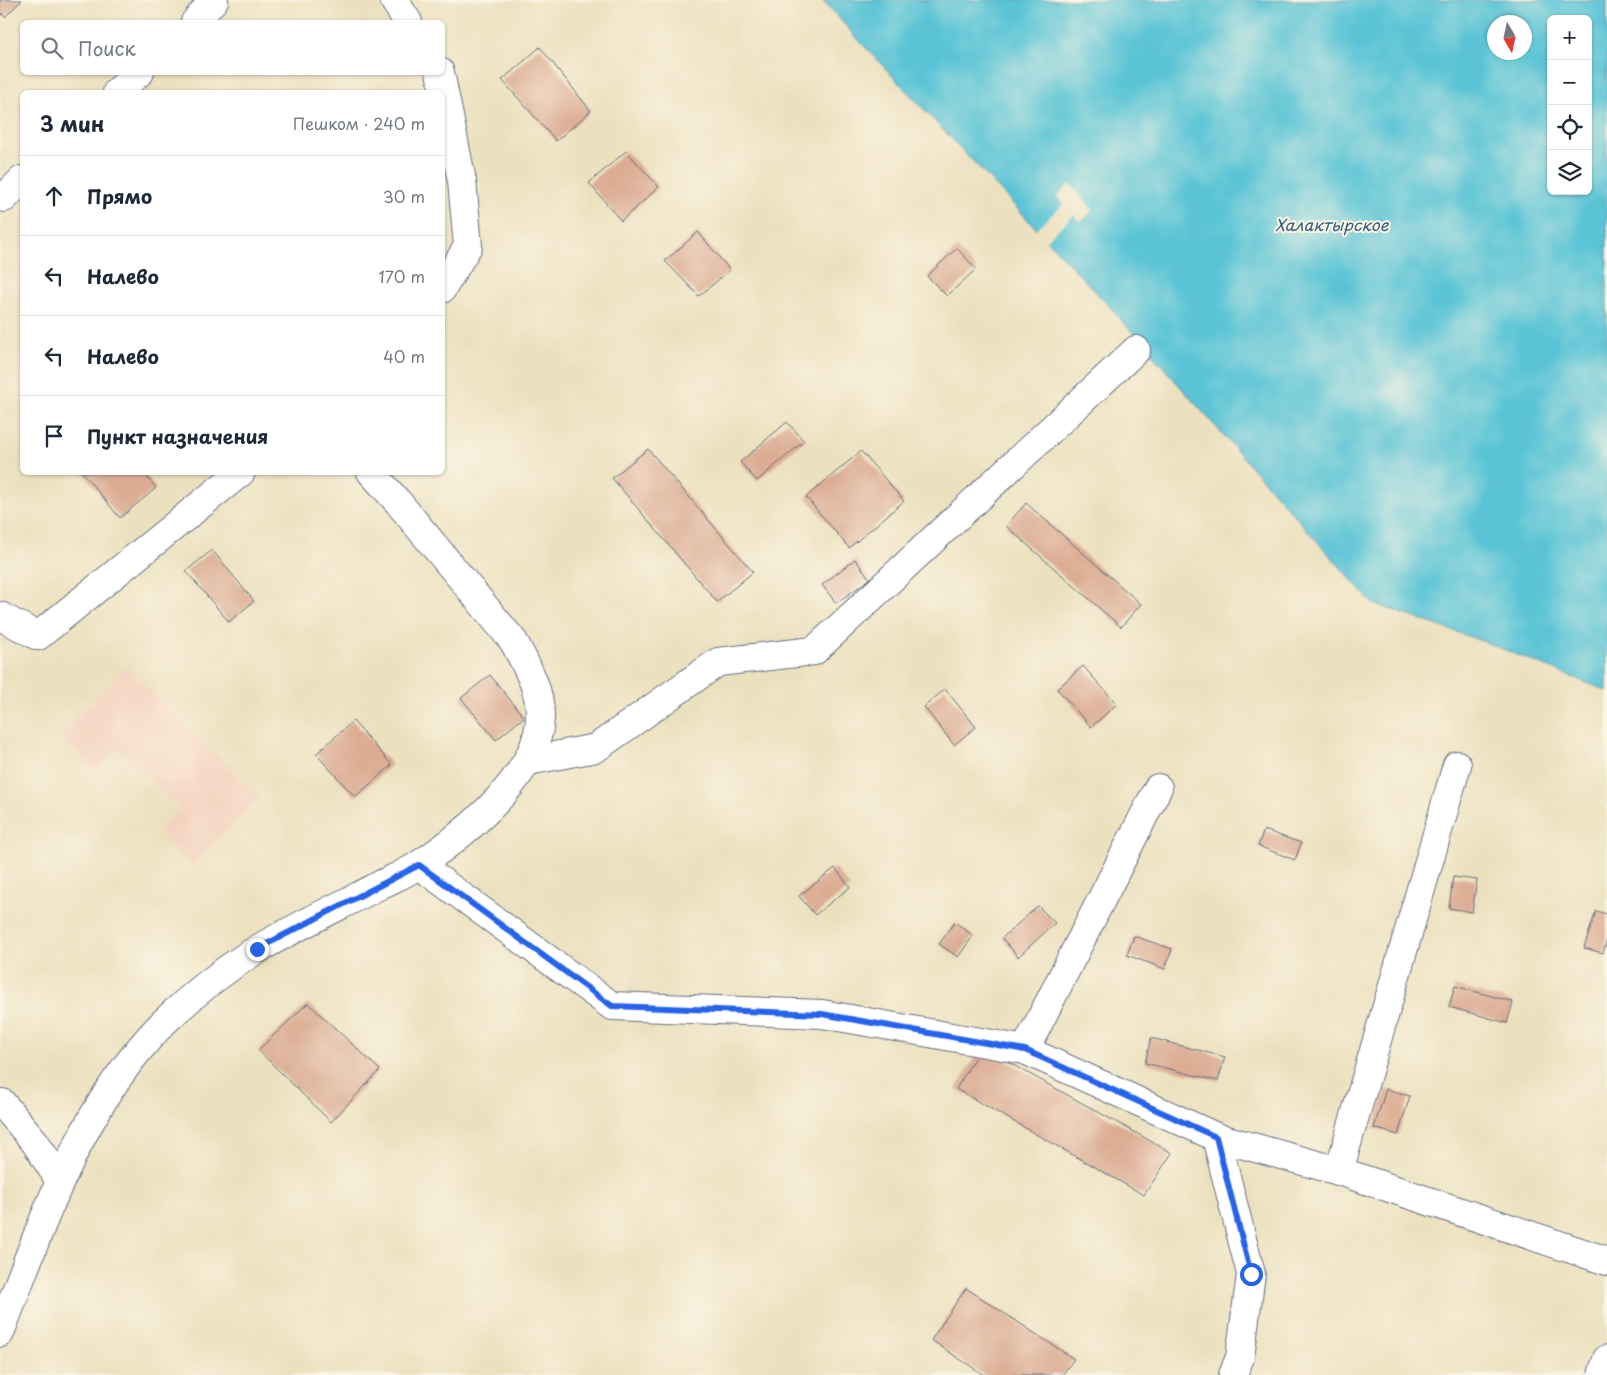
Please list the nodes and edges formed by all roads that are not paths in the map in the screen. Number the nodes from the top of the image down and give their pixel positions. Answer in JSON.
{"nodes":[{"id":1,"x":214,"y":0,"type":"edge"},
{"id":2,"x":394,"y":0,"type":"edge"},
{"id":3,"x":197,"y":20,"type":"edge"},
{"id":4,"x":407,"y":20,"type":"edge"},
{"id":5,"x":137,"y":75,"type":"edge"},
{"id":6,"x":441,"y":75,"type":"edge"},
{"id":7,"x":119,"y":90,"type":"edge"},
{"id":8,"x":444,"y":90,"type":"edge"},
{"id":9,"x":445,"y":97,"type":"edge"},
{"id":10,"x":445,"y":284,"type":"edge"},
{"id":11,"x":1136,"y":350,"type":"dead end"},
{"id":12,"x":237,"y":475,"type":"edge"},
{"id":13,"x":374,"y":475,"type":"edge"},
{"id":14,"x":0,"y":616,"type":"edge"},
{"id":15,"x":528,"y":761,"type":"junction"},
{"id":16,"x":1457,"y":765,"type":"dead end"},
{"id":17,"x":1158,"y":788,"type":"dead end"},
{"id":18,"x":419,"y":865,"type":"junction"},
{"id":19,"x":1025,"y":1050,"type":"junction"},
{"id":20,"x":2,"y":1103,"type":"dead end"},
{"id":21,"x":1216,"y":1137,"type":"junction"},
{"id":22,"x":1339,"y":1171,"type":"junction"},
{"id":23,"x":60,"y":1181,"type":"junction"},
{"id":24,"x":1607,"y":1261,"type":"edge"},
{"id":25,"x":0,"y":1333,"type":"edge"},
{"id":26,"x":1607,"y":1359,"type":"edge"},
{"id":27,"x":1233,"y":1375,"type":"edge"},
{"id":28,"x":1602,"y":1375,"type":"edge"}],
"edges":[{"from":1,"to":3,"type":"street"},
{"from":2,"to":4,"type":"street"},
{"from":5,"to":7,"type":"street"},
{"from":6,"to":8,"type":"street"},
{"from":9,"to":10,"type":"street"},
{"from":11,"to":15,"type":"street"},
{"from":12,"to":14,"type":"street"},
{"from":13,"to":15,"type":"street"},
{"from":15,"to":18,"type":"street"},
{"from":16,"to":22,"type":"street"},
{"from":17,"to":19,"type":"street"},
{"from":18,"to":19,"type":"street"},
{"from":18,"to":23,"type":"street"},
{"from":19,"to":21,"type":"street"},
{"from":20,"to":23,"type":"street"},
{"from":21,"to":22,"type":"street"},
{"from":21,"to":27,"type":"street"},
{"from":22,"to":24,"type":"street"},
{"from":23,"to":25,"type":"street"},
{"from":26,"to":28,"type":"street"}]}
